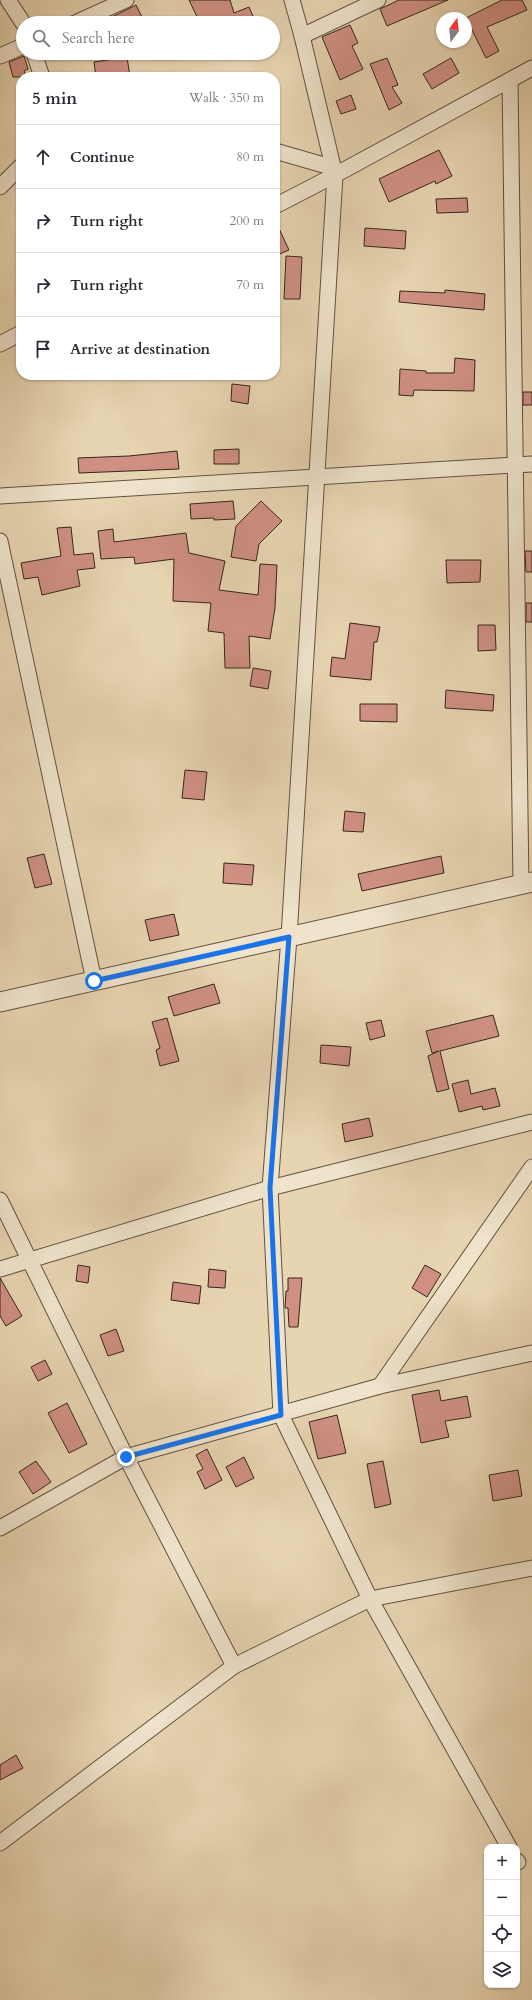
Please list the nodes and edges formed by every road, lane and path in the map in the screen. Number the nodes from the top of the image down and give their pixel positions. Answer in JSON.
{"nodes":[{"id":1,"x":8,"y":0,"type":"edge"},
{"id":2,"x":126,"y":0,"type":"edge"},
{"id":3,"x":292,"y":0,"type":"edge"},
{"id":4,"x":378,"y":0,"type":"edge"},
{"id":5,"x":18,"y":16,"type":"edge"},
{"id":6,"x":91,"y":16,"type":"edge"},
{"id":7,"x":302,"y":36,"type":"junction"},
{"id":8,"x":16,"y":49,"type":"edge"},
{"id":9,"x":0,"y":56,"type":"edge"},
{"id":10,"x":36,"y":60,"type":"edge"},
{"id":11,"x":532,"y":68,"type":"edge"},
{"id":12,"x":40,"y":72,"type":"edge"},
{"id":13,"x":510,"y":80,"type":"junction"},
{"id":14,"x":280,"y":153,"type":"edge"},
{"id":15,"x":16,"y":171,"type":"edge"},
{"id":16,"x":334,"y":172,"type":"junction"},
{"id":17,"x":0,"y":188,"type":"edge"},
{"id":18,"x":280,"y":203,"type":"edge"},
{"id":19,"x":16,"y":336,"type":"edge"},
{"id":20,"x":0,"y":344,"type":"edge"},
{"id":21,"x":532,"y":464,"type":"edge"},
{"id":22,"x":516,"y":465,"type":"junction"},
{"id":23,"x":318,"y":477,"type":"junction"},
{"id":24,"x":0,"y":496,"type":"edge"},
{"id":25,"x":0,"y":541,"type":"edge"},
{"id":26,"x":527,"y":883,"type":"edge"},
{"id":27,"x":289,"y":937,"type":"junction"},
{"id":28,"x":94,"y":981,"type":"junction"},
{"id":29,"x":0,"y":1002,"type":"edge"},
{"id":30,"x":532,"y":1122,"type":"edge"},
{"id":31,"x":532,"y":1167,"type":"edge"},
{"id":32,"x":270,"y":1188,"type":"junction"},
{"id":33,"x":0,"y":1200,"type":"edge"},
{"id":34,"x":29,"y":1260,"type":"junction"},
{"id":35,"x":0,"y":1269,"type":"edge"},
{"id":36,"x":532,"y":1353,"type":"edge"},
{"id":37,"x":380,"y":1386,"type":"junction"},
{"id":38,"x":281,"y":1415,"type":"junction"},
{"id":39,"x":126,"y":1457,"type":"junction"},
{"id":40,"x":0,"y":1528,"type":"edge"},
{"id":41,"x":532,"y":1568,"type":"edge"},
{"id":42,"x":370,"y":1599,"type":"junction"},
{"id":43,"x":234,"y":1666,"type":"junction"},
{"id":44,"x":0,"y":1844,"type":"edge"},
{"id":45,"x":507,"y":1844,"type":"edge"}],
"edges":[{"from":1,"to":5,"type":"street"},
{"from":2,"to":6,"type":"street"},
{"from":3,"to":7,"type":"street"},
{"from":4,"to":7,"type":"street"},
{"from":7,"to":16,"type":"street"},
{"from":8,"to":9,"type":"street"},
{"from":10,"to":12,"type":"street"},
{"from":11,"to":13,"type":"street"},
{"from":13,"to":16,"type":"street"},
{"from":13,"to":22,"type":"street"},
{"from":14,"to":16,"type":"street"},
{"from":15,"to":17,"type":"street"},
{"from":16,"to":18,"type":"street"},
{"from":16,"to":23,"type":"street"},
{"from":19,"to":20,"type":"street"},
{"from":21,"to":22,"type":"street"},
{"from":22,"to":23,"type":"street"},
{"from":22,"to":26,"type":"street"},
{"from":23,"to":24,"type":"street"},
{"from":23,"to":27,"type":"street"},
{"from":25,"to":28,"type":"street"},
{"from":26,"to":27,"type":"street"},
{"from":27,"to":28,"type":"street"},
{"from":27,"to":32,"type":"street"},
{"from":28,"to":29,"type":"street"},
{"from":30,"to":32,"type":"street"},
{"from":31,"to":37,"type":"street"},
{"from":32,"to":34,"type":"street"},
{"from":32,"to":38,"type":"street"},
{"from":33,"to":34,"type":"street"},
{"from":34,"to":35,"type":"street"},
{"from":34,"to":39,"type":"street"},
{"from":36,"to":37,"type":"street"},
{"from":37,"to":38,"type":"street"},
{"from":38,"to":39,"type":"street"},
{"from":38,"to":42,"type":"street"},
{"from":39,"to":40,"type":"street"},
{"from":39,"to":43,"type":"street"},
{"from":41,"to":42,"type":"street"},
{"from":42,"to":43,"type":"street"},
{"from":42,"to":45,"type":"street"},
{"from":43,"to":44,"type":"street"}]}
